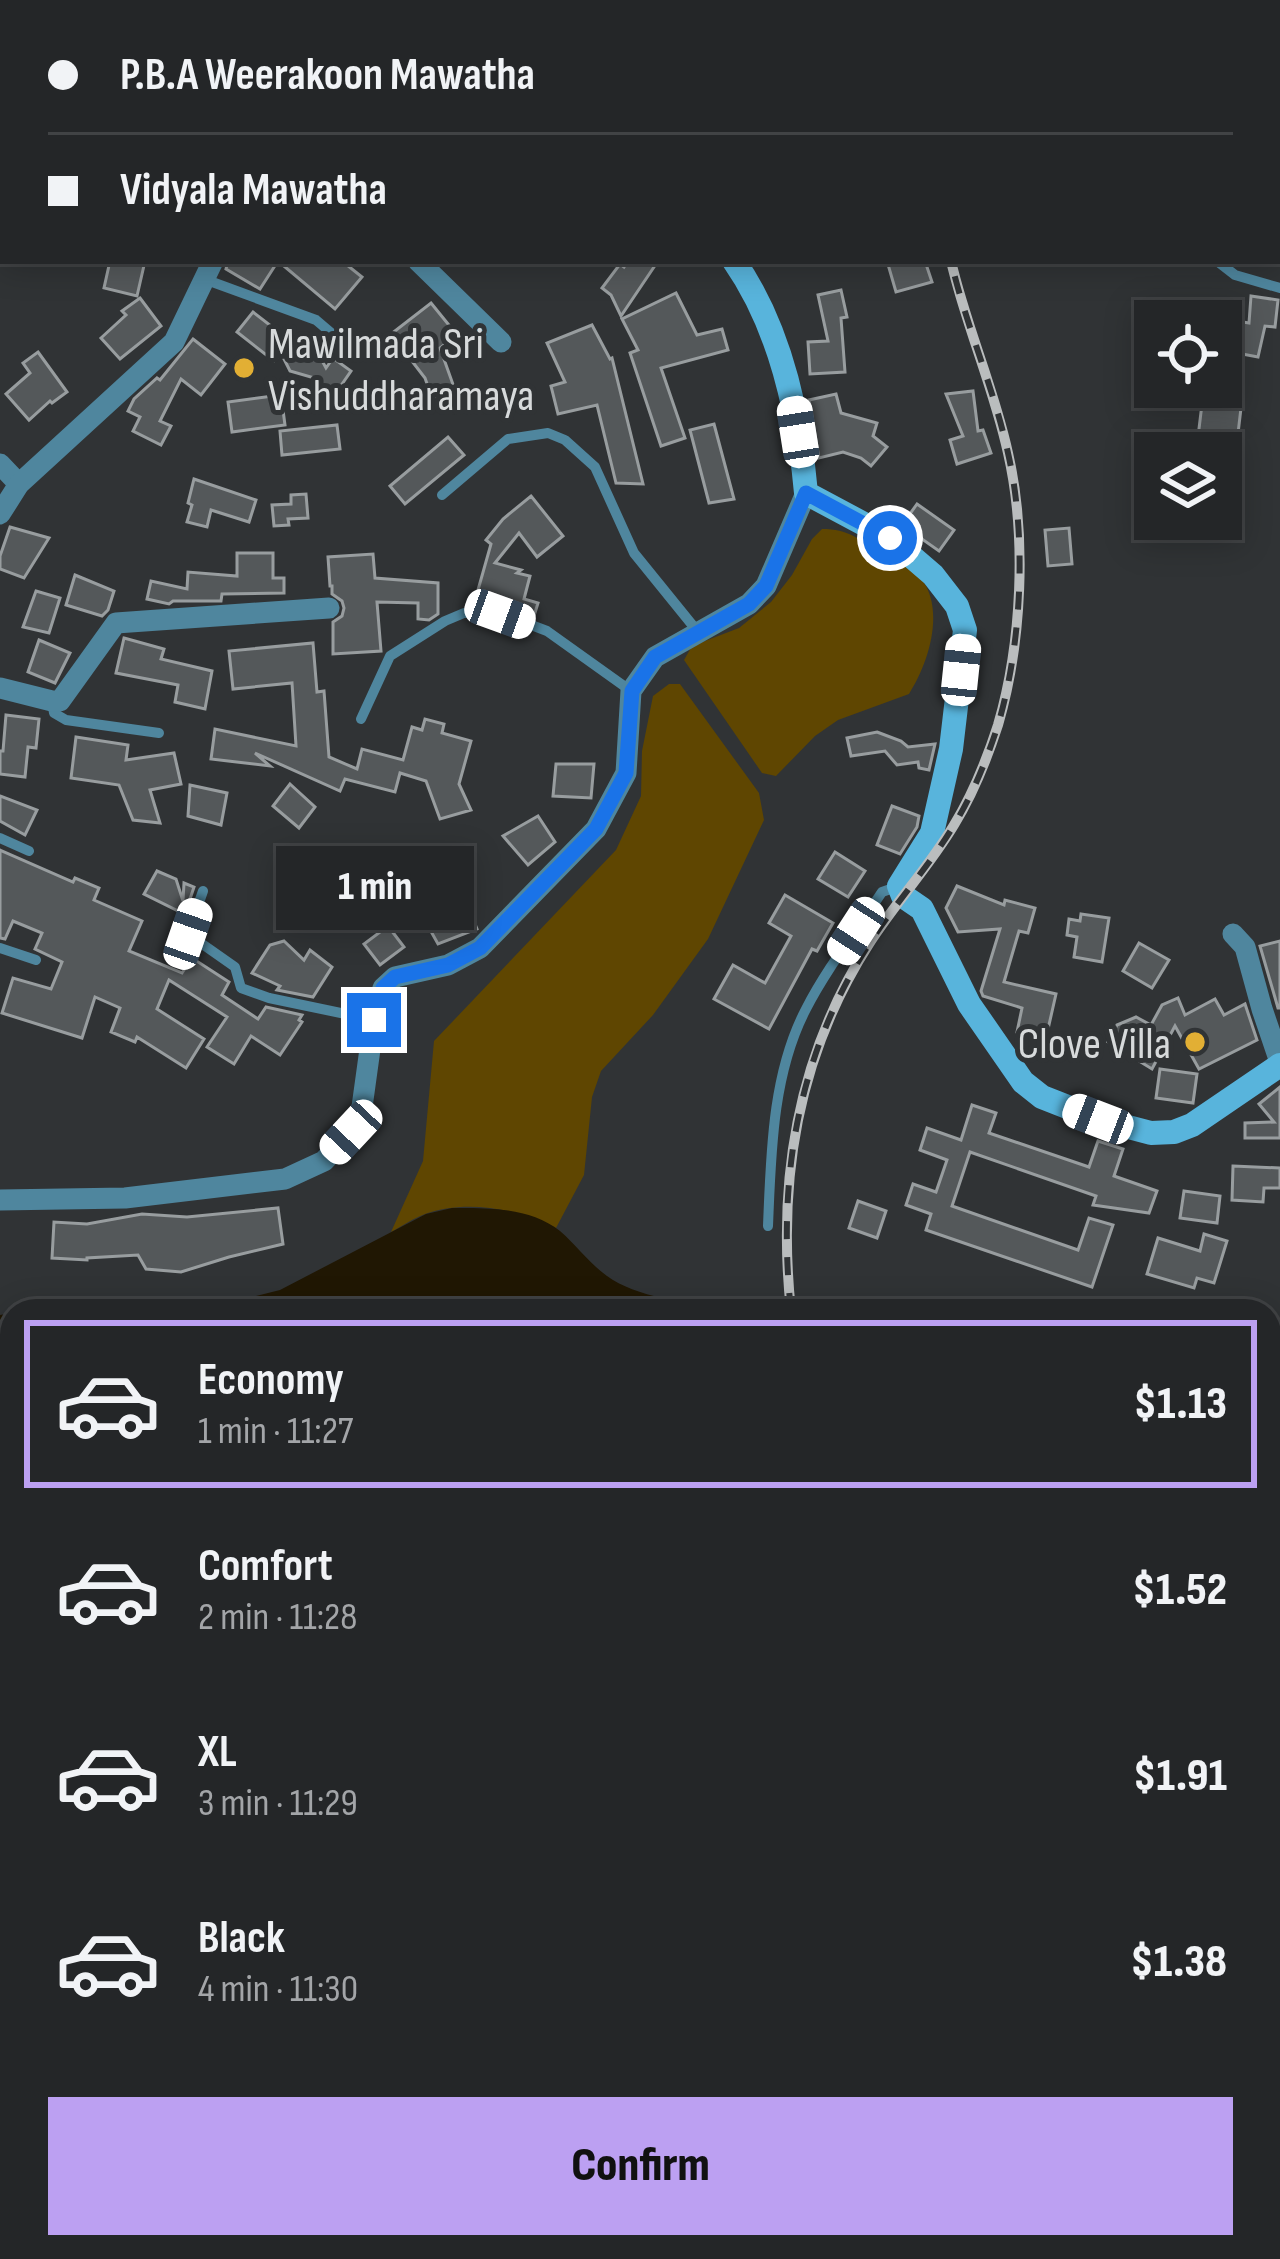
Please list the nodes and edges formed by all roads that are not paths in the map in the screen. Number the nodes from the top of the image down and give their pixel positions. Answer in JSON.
{"nodes":[{"id":1,"x":421,"y":264,"type":"edge"},
{"id":2,"x":736,"y":264,"type":"edge"},
{"id":3,"x":1221,"y":264,"type":"edge"},
{"id":4,"x":208,"y":270,"type":"edge"},
{"id":5,"x":1280,"y":288,"type":"edge"},
{"id":6,"x":336,"y":338,"type":"dead end"},
{"id":7,"x":501,"y":342,"type":"dead end"},
{"id":8,"x":0,"y":464,"type":"edge"},
{"id":9,"x":19,"y":484,"type":"junction"},
{"id":10,"x":806,"y":493,"type":"junction"},
{"id":11,"x":442,"y":495,"type":"dead end"},
{"id":12,"x":0,"y":514,"type":"edge"},
{"id":13,"x":328,"y":608,"type":"dead end"},
{"id":14,"x":699,"y":632,"type":"junction"},
{"id":15,"x":0,"y":688,"type":"edge"},
{"id":16,"x":632,"y":691,"type":"junction"},
{"id":17,"x":52,"y":701,"type":"junction"},
{"id":18,"x":361,"y":718,"type":"dead end"},
{"id":19,"x":159,"y":734,"type":"dead end"},
{"id":20,"x":0,"y":838,"type":"edge"},
{"id":21,"x":29,"y":851,"type":"dead end"},
{"id":22,"x":899,"y":886,"type":"junction"},
{"id":23,"x":203,"y":891,"type":"dead end"},
{"id":24,"x":1233,"y":934,"type":"dead end"},
{"id":25,"x":0,"y":948,"type":"edge"},
{"id":26,"x":36,"y":960,"type":"dead end"},
{"id":27,"x":374,"y":1020,"type":"junction"},
{"id":28,"x":1280,"y":1064,"type":"edge"},
{"id":29,"x":0,"y":1200,"type":"edge"},
{"id":30,"x":768,"y":1226,"type":"dead end"}],
"edges":[{"from":1,"to":7,"type":"street"},
{"from":2,"to":10,"type":"street"},
{"from":3,"to":5,"type":"lane"},
{"from":4,"to":6,"type":"lane"},
{"from":4,"to":9,"type":"street"},
{"from":8,"to":9,"type":"street"},
{"from":9,"to":12,"type":"street"},
{"from":10,"to":14,"type":"street"},
{"from":10,"to":22,"type":"street"},
{"from":11,"to":14,"type":"lane"},
{"from":13,"to":17,"type":"street"},
{"from":14,"to":16,"type":"street"},
{"from":15,"to":17,"type":"street"},
{"from":16,"to":18,"type":"lane"},
{"from":16,"to":27,"type":"street"},
{"from":17,"to":19,"type":"lane"},
{"from":20,"to":21,"type":"lane"},
{"from":22,"to":28,"type":"street"},
{"from":22,"to":30,"type":"lane"},
{"from":23,"to":27,"type":"lane"},
{"from":24,"to":28,"type":"street"},
{"from":25,"to":26,"type":"lane"},
{"from":27,"to":29,"type":"street"}]}
